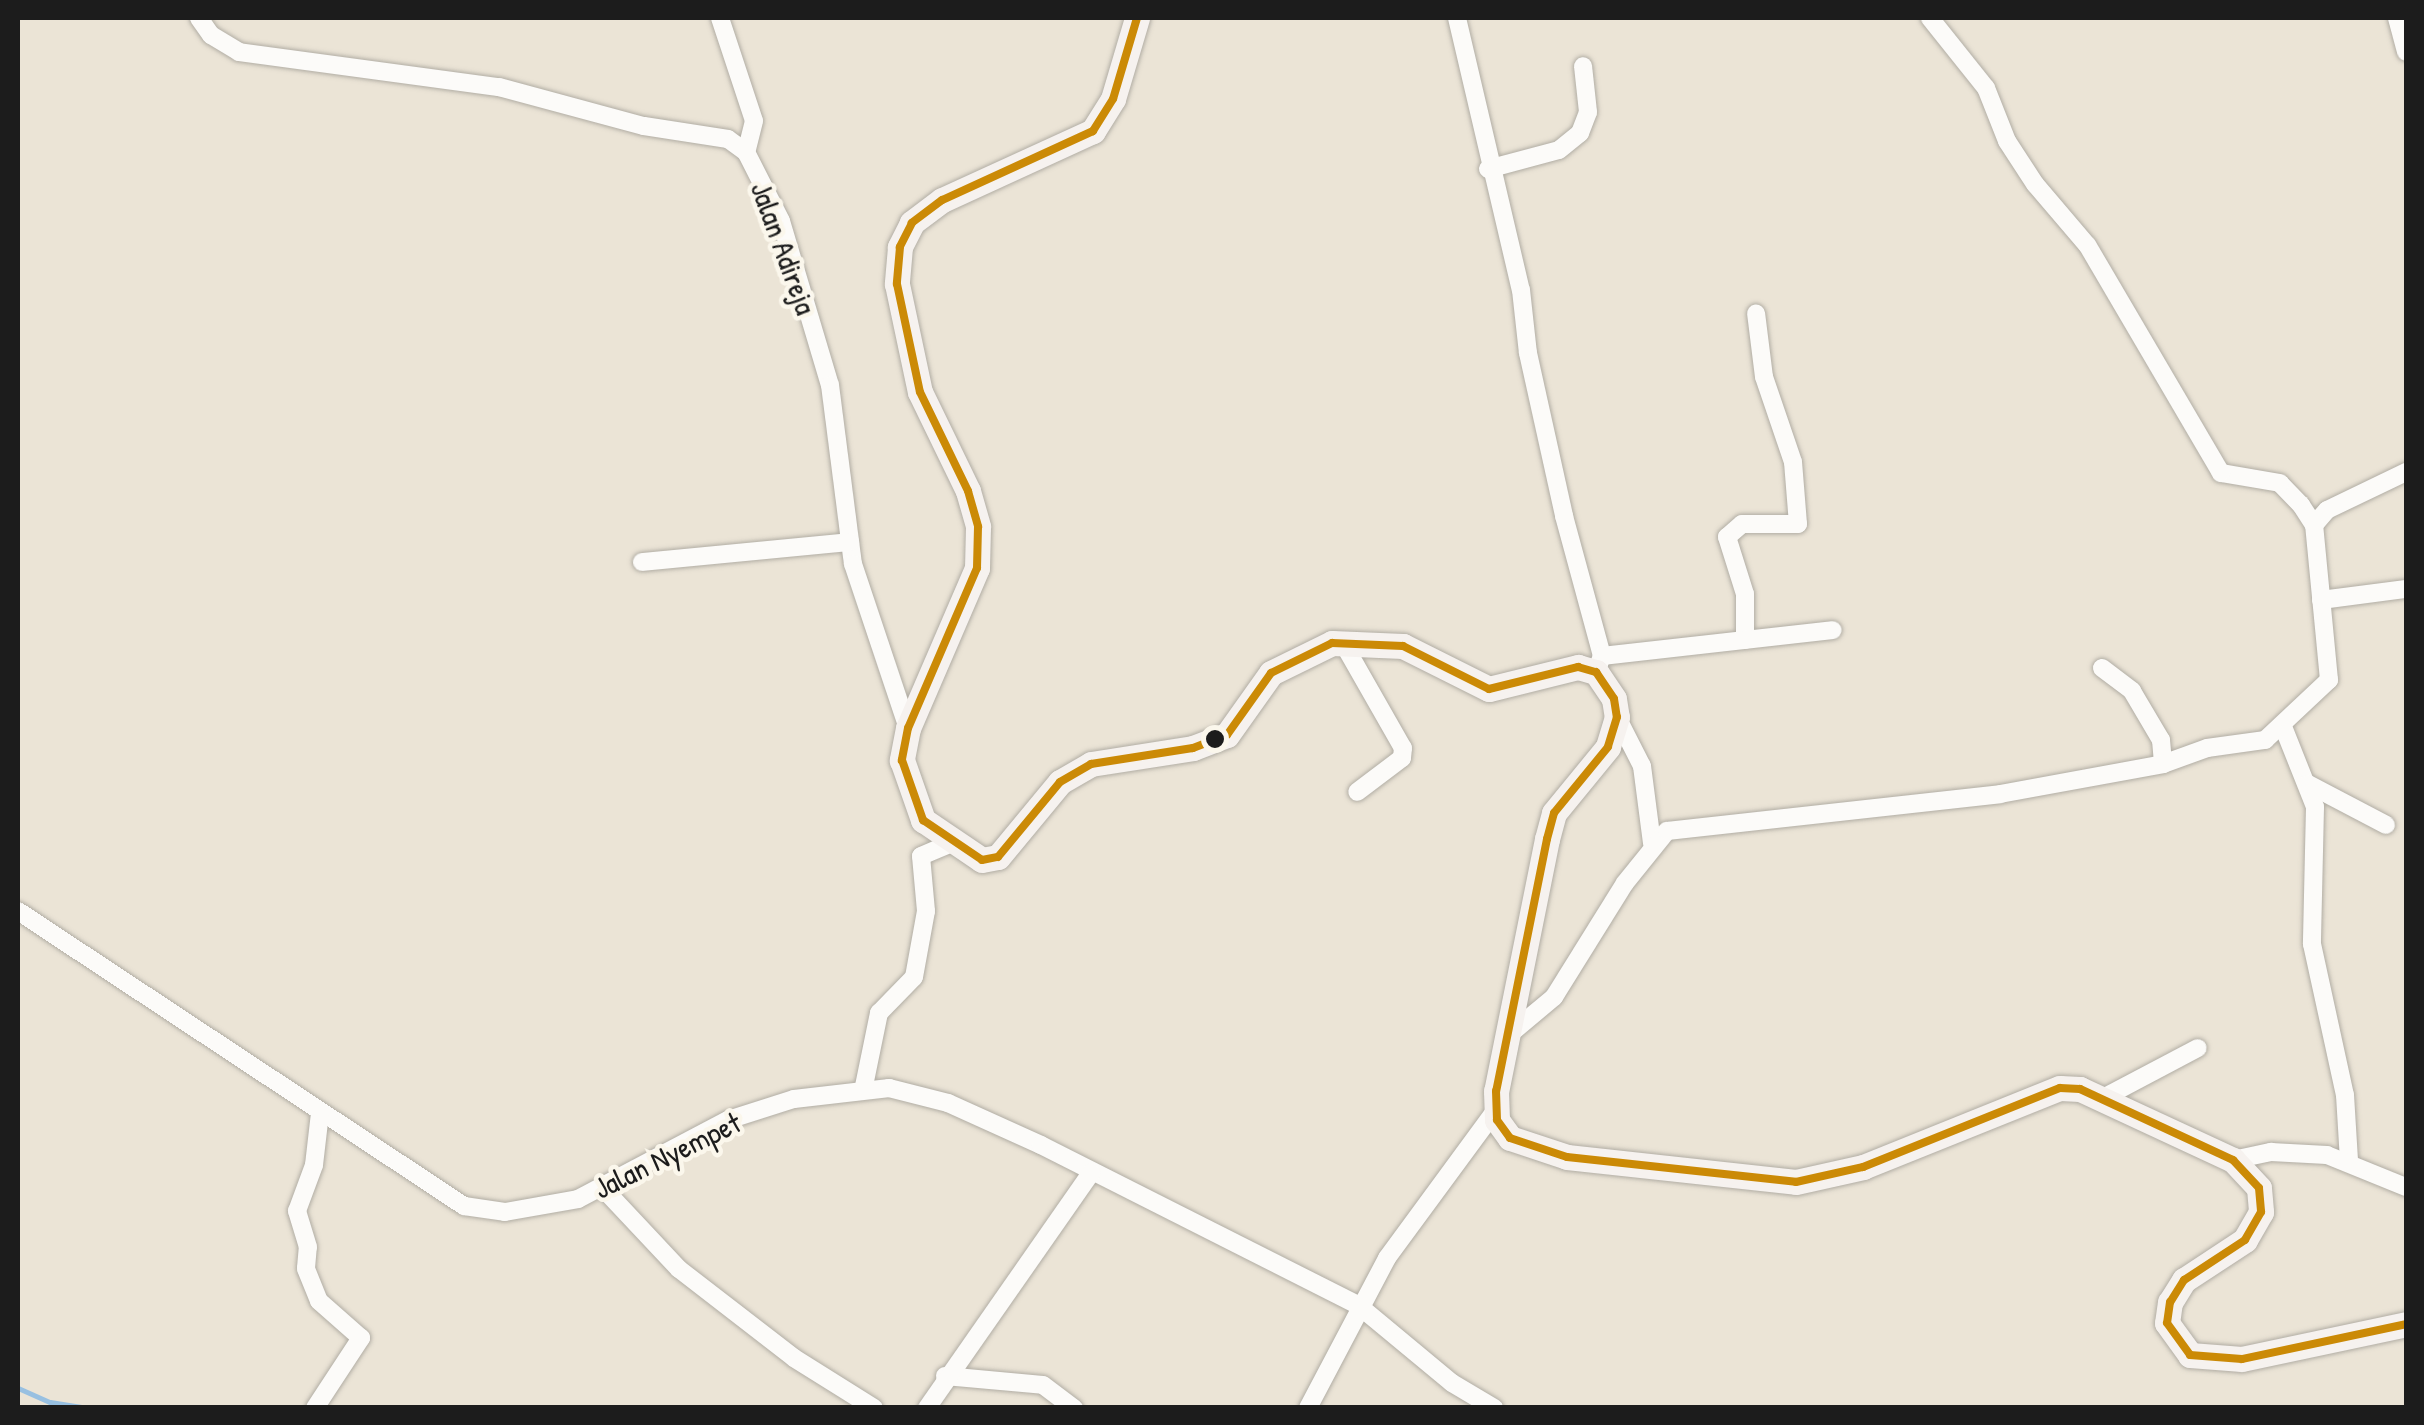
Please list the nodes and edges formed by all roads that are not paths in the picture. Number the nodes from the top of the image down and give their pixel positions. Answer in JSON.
{"nodes":[{"id":1,"x":199,"y":18,"type":"edge"},
{"id":2,"x":720,"y":18,"type":"edge"},
{"id":3,"x":1137,"y":18,"type":"edge"},
{"id":4,"x":1456,"y":18,"type":"edge"},
{"id":5,"x":1930,"y":18,"type":"edge"},
{"id":6,"x":2398,"y":18,"type":"edge"},
{"id":7,"x":2406,"y":52,"type":"edge"},
{"id":8,"x":1583,"y":66,"type":"dead end"},
{"id":9,"x":746,"y":152,"type":"junction"},
{"id":10,"x":1492,"y":168,"type":"junction"},
{"id":11,"x":1756,"y":313,"type":"dead end"},
{"id":12,"x":2406,"y":472,"type":"edge"},
{"id":13,"x":2314,"y":525,"type":"junction"},
{"id":14,"x":850,"y":542,"type":"junction"},
{"id":15,"x":642,"y":562,"type":"dead end"},
{"id":16,"x":2406,"y":589,"type":"edge"},
{"id":17,"x":2322,"y":600,"type":"junction"},
{"id":18,"x":1833,"y":630,"type":"dead end"},
{"id":19,"x":1745,"y":640,"type":"junction"},
{"id":20,"x":1343,"y":643,"type":"junction"},
{"id":21,"x":1599,"y":664,"type":"junction"},
{"id":22,"x":2102,"y":668,"type":"dead end"},
{"id":23,"x":1616,"y":717,"type":"junction"},
{"id":24,"x":908,"y":728,"type":"junction"},
{"id":25,"x":2284,"y":729,"type":"junction"},
{"id":26,"x":2162,"y":764,"type":"junction"},
{"id":27,"x":2308,"y":784,"type":"junction"},
{"id":28,"x":1357,"y":792,"type":"dead end"},
{"id":29,"x":2386,"y":824,"type":"dead end"},
{"id":30,"x":950,"y":843,"type":"junction"},
{"id":31,"x":1652,"y":844,"type":"junction"},
{"id":32,"x":18,"y":911,"type":"edge"},
{"id":33,"x":1511,"y":1032,"type":"junction"},
{"id":34,"x":2198,"y":1048,"type":"dead end"},
{"id":35,"x":864,"y":1086,"type":"junction"},
{"id":36,"x":2103,"y":1098,"type":"junction"},
{"id":37,"x":1494,"y":1111,"type":"junction"},
{"id":38,"x":320,"y":1113,"type":"junction"},
{"id":39,"x":2233,"y":1160,"type":"junction"},
{"id":40,"x":2349,"y":1161,"type":"junction"},
{"id":41,"x":1090,"y":1173,"type":"junction"},
{"id":42,"x":601,"y":1186,"type":"junction"},
{"id":43,"x":2406,"y":1187,"type":"edge"},
{"id":44,"x":1358,"y":1305,"type":"junction"},
{"id":45,"x":2406,"y":1324,"type":"edge"},
{"id":46,"x":945,"y":1376,"type":"junction"},
{"id":47,"x":315,"y":1408,"type":"edge"},
{"id":48,"x":874,"y":1408,"type":"edge"},
{"id":49,"x":927,"y":1408,"type":"edge"},
{"id":50,"x":1074,"y":1408,"type":"edge"},
{"id":51,"x":1308,"y":1408,"type":"edge"},
{"id":52,"x":1494,"y":1408,"type":"edge"}],
"edges":[{"from":1,"to":9,"type":"street","name":"Jalan Adireja"},
{"from":2,"to":9,"type":"street"},
{"from":3,"to":24,"type":"street"},
{"from":4,"to":10,"type":"street"},
{"from":5,"to":13,"type":"street"},
{"from":6,"to":7,"type":"street"},
{"from":8,"to":10,"type":"street"},
{"from":9,"to":14,"type":"street","name":"Jalan Adireja"},
{"from":10,"to":21,"type":"street"},
{"from":11,"to":19,"type":"street"},
{"from":12,"to":13,"type":"street"},
{"from":13,"to":17,"type":"street"},
{"from":14,"to":15,"type":"street"},
{"from":14,"to":24,"type":"street","name":"Jalan Adireja"},
{"from":16,"to":17,"type":"street"},
{"from":17,"to":25,"type":"street"},
{"from":18,"to":19,"type":"street"},
{"from":19,"to":21,"type":"street"},
{"from":20,"to":21,"type":"street"},
{"from":20,"to":28,"type":"street"},
{"from":20,"to":30,"type":"street"},
{"from":21,"to":23,"type":"street"},
{"from":22,"to":26,"type":"street"},
{"from":23,"to":31,"type":"street"},
{"from":23,"to":33,"type":"street"},
{"from":24,"to":30,"type":"street"},
{"from":25,"to":26,"type":"street"},
{"from":25,"to":27,"type":"street"},
{"from":26,"to":31,"type":"street"},
{"from":27,"to":29,"type":"street"},
{"from":27,"to":40,"type":"street"},
{"from":30,"to":35,"type":"street"},
{"from":31,"to":33,"type":"street"},
{"from":32,"to":38,"type":"street","name":"Jalan Nyempet"},
{"from":33,"to":37,"type":"street"},
{"from":34,"to":36,"type":"street"},
{"from":35,"to":41,"type":"street","name":"Jalan Nyempet"},
{"from":35,"to":42,"type":"street","name":"Jalan Nyempet"},
{"from":36,"to":37,"type":"street"},
{"from":36,"to":39,"type":"street"},
{"from":37,"to":44,"type":"street"},
{"from":38,"to":42,"type":"street","name":"Jalan Nyempet"},
{"from":38,"to":47,"type":"street"},
{"from":39,"to":40,"type":"street"},
{"from":39,"to":45,"type":"street"},
{"from":40,"to":43,"type":"street"},
{"from":41,"to":44,"type":"street","name":"Jalan Nyempet"},
{"from":41,"to":46,"type":"street"},
{"from":42,"to":48,"type":"street"},
{"from":44,"to":51,"type":"street"},
{"from":44,"to":52,"type":"street","name":"Jalan Nyempet"},
{"from":46,"to":49,"type":"street"},
{"from":46,"to":50,"type":"street"}]}
